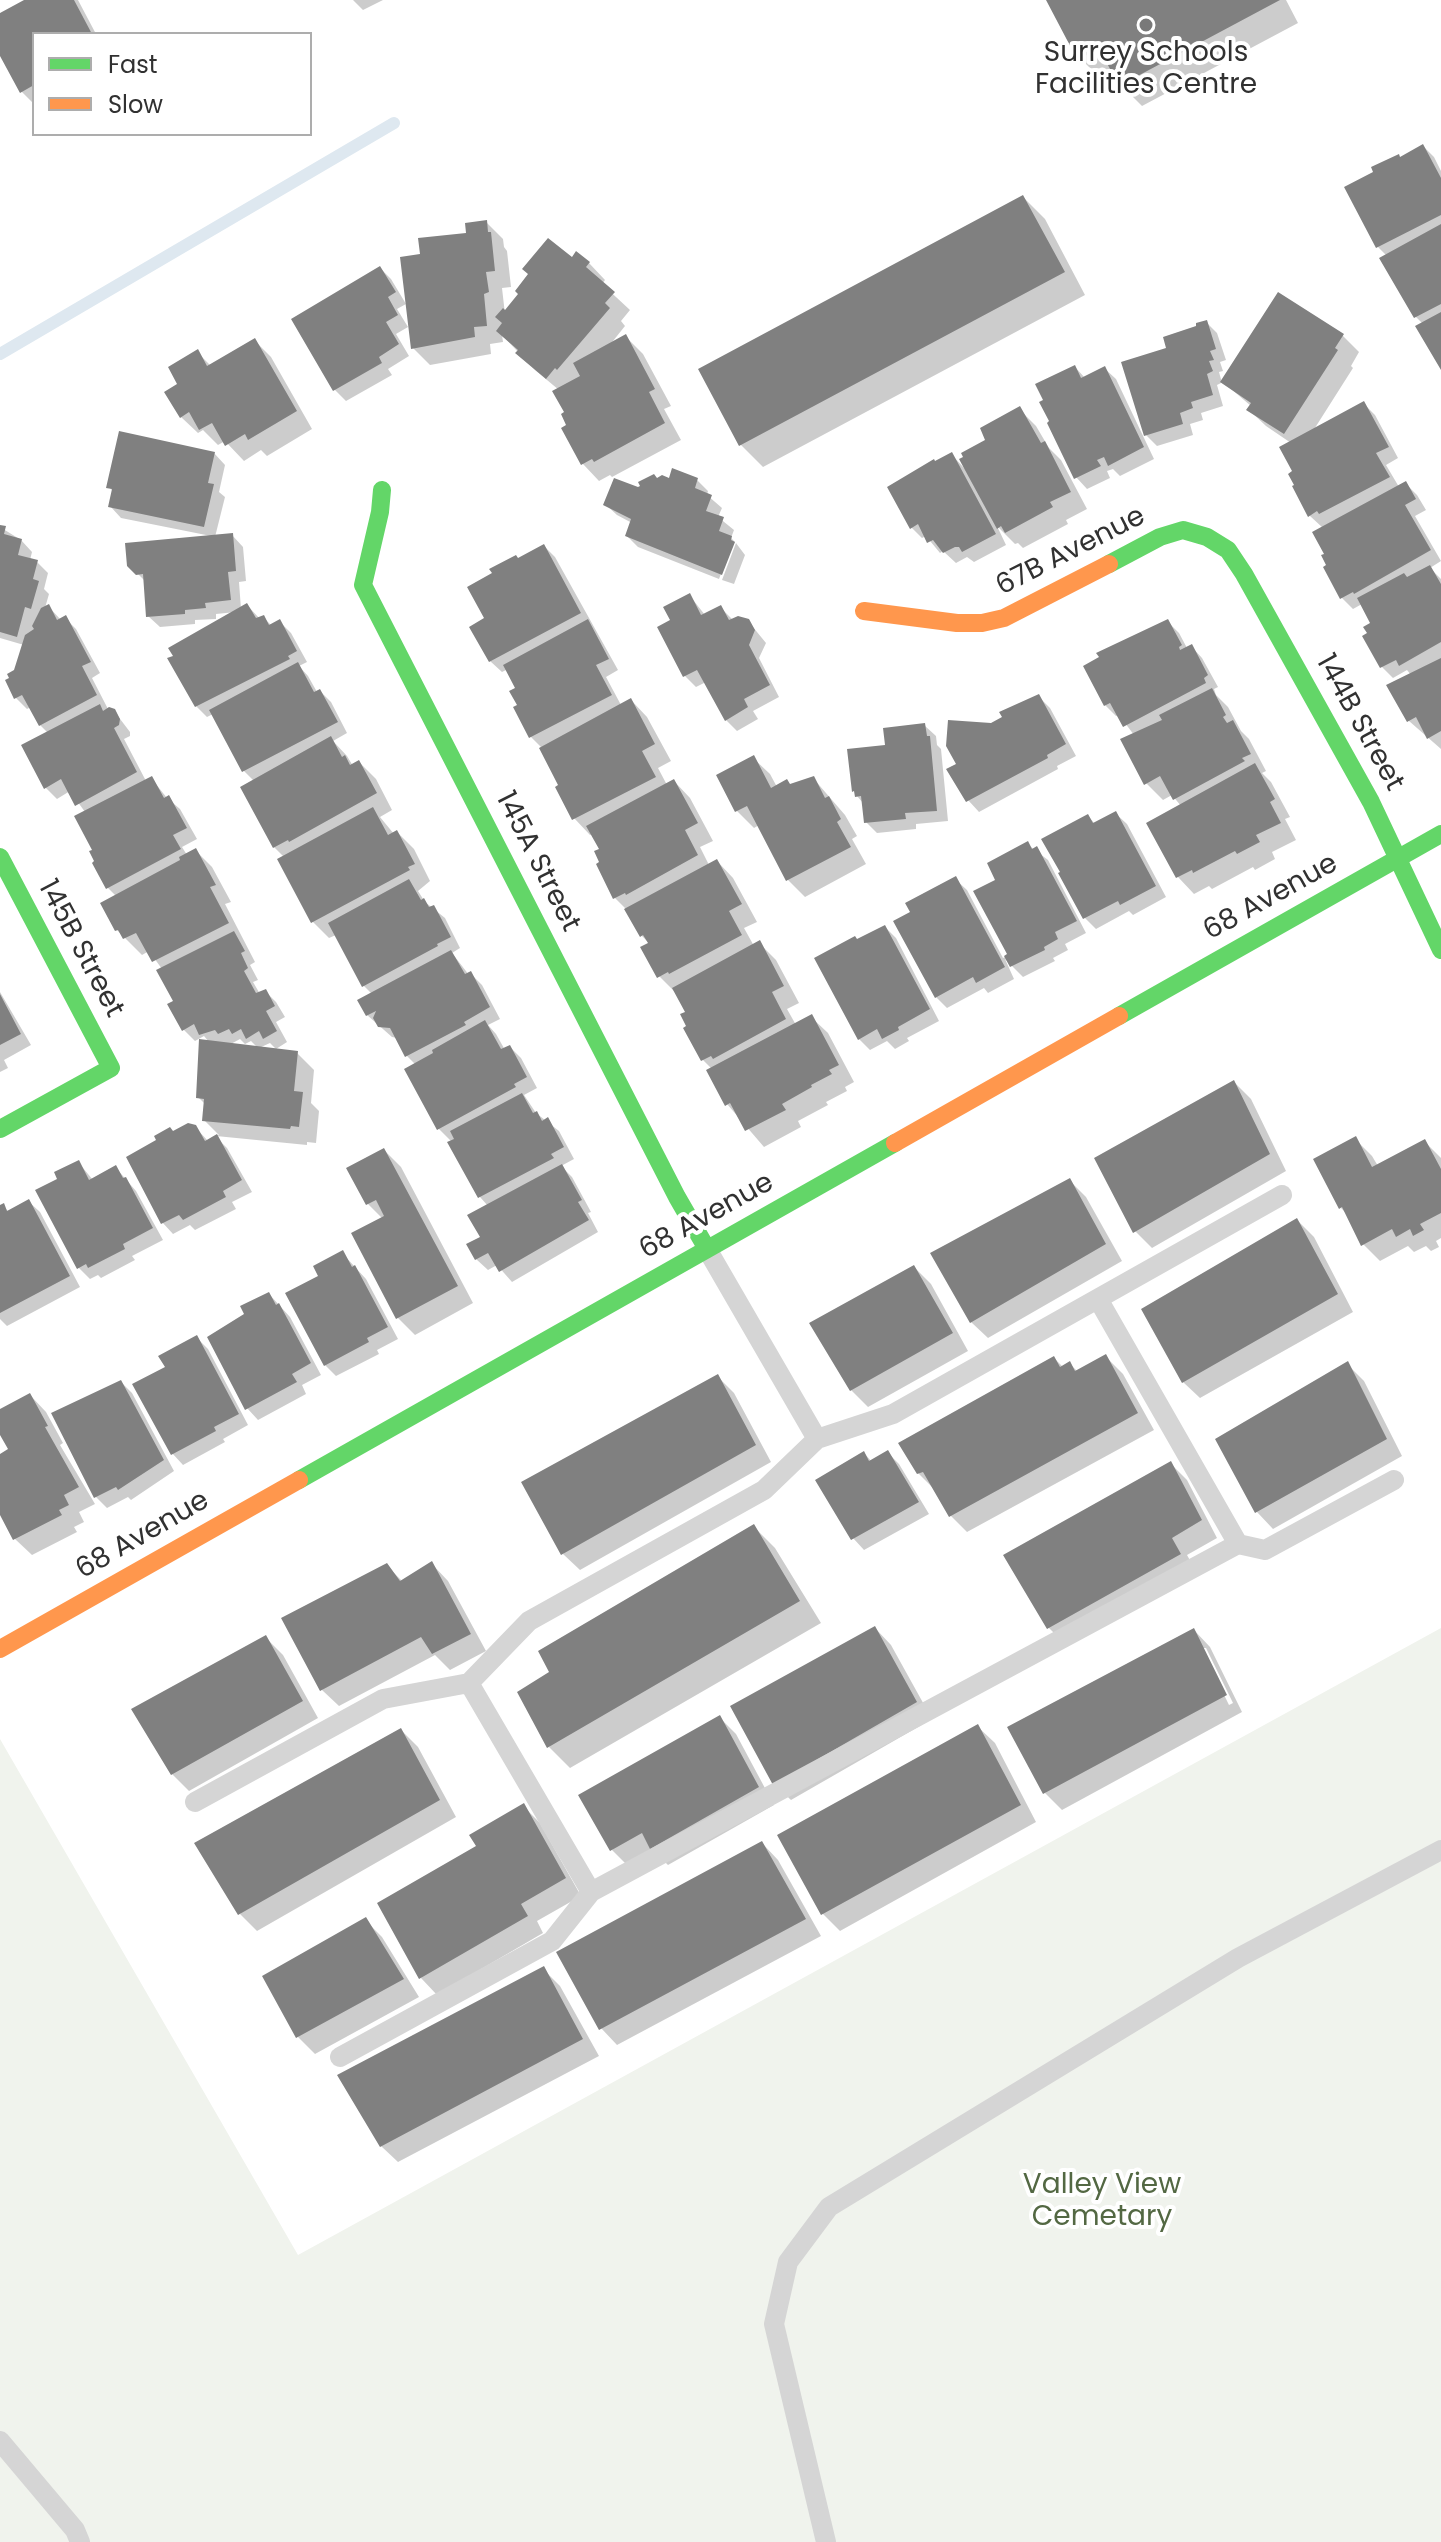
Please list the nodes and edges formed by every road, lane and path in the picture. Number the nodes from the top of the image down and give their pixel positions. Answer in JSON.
{"nodes":[{"id":1,"x":382,"y":490,"type":"dead end"},
{"id":2,"x":1207,"y":537,"type":"joint"},
{"id":3,"x":864,"y":611,"type":"dead end"},
{"id":4,"x":1441,"y":834,"type":"edge"},
{"id":5,"x":0,"y":857,"type":"edge"},
{"id":6,"x":1398,"y":859,"type":"junction"},
{"id":7,"x":1441,"y":950,"type":"edge"},
{"id":8,"x":0,"y":1129,"type":"edge"},
{"id":9,"x":1282,"y":1195,"type":"dead end"},
{"id":10,"x":707,"y":1249,"type":"junction"},
{"id":11,"x":1098,"y":1299,"type":"junction"},
{"id":12,"x":817,"y":1439,"type":"junction"},
{"id":13,"x":1394,"y":1480,"type":"dead end"},
{"id":14,"x":1238,"y":1544,"type":"junction"},
{"id":15,"x":0,"y":1649,"type":"edge"},
{"id":16,"x":469,"y":1683,"type":"junction"},
{"id":17,"x":195,"y":1802,"type":"dead end"},
{"id":18,"x":1441,"y":1850,"type":"edge"},
{"id":19,"x":591,"y":1892,"type":"junction"},
{"id":20,"x":340,"y":2057,"type":"dead end"},
{"id":21,"x":0,"y":2441,"type":"edge"},
{"id":22,"x":80,"y":2542,"type":"edge"},
{"id":23,"x":826,"y":2542,"type":"edge"}],
"edges":[{"from":1,"to":10,"type":"street","name":"145A Street"},
{"from":2,"to":3,"type":"street","name":"67B Avenue"},
{"from":2,"to":6,"type":"street","name":"144B Street"},
{"from":4,"to":6,"type":"street","name":"68 Avenue"},
{"from":5,"to":8,"type":"street","name":"145B Street"},
{"from":6,"to":7,"type":"street","name":"144B Street"},
{"from":6,"to":10,"type":"street","name":"68 Avenue"},
{"from":9,"to":11,"type":"lane"},
{"from":10,"to":12,"type":"lane"},
{"from":10,"to":15,"type":"street","name":"68 Avenue"},
{"from":11,"to":12,"type":"lane"},
{"from":11,"to":14,"type":"lane"},
{"from":12,"to":16,"type":"lane"},
{"from":13,"to":14,"type":"lane"},
{"from":14,"to":19,"type":"lane"},
{"from":16,"to":17,"type":"lane"},
{"from":16,"to":19,"type":"lane"},
{"from":18,"to":23,"type":"lane"},
{"from":19,"to":20,"type":"lane"},
{"from":21,"to":22,"type":"lane"}]}
